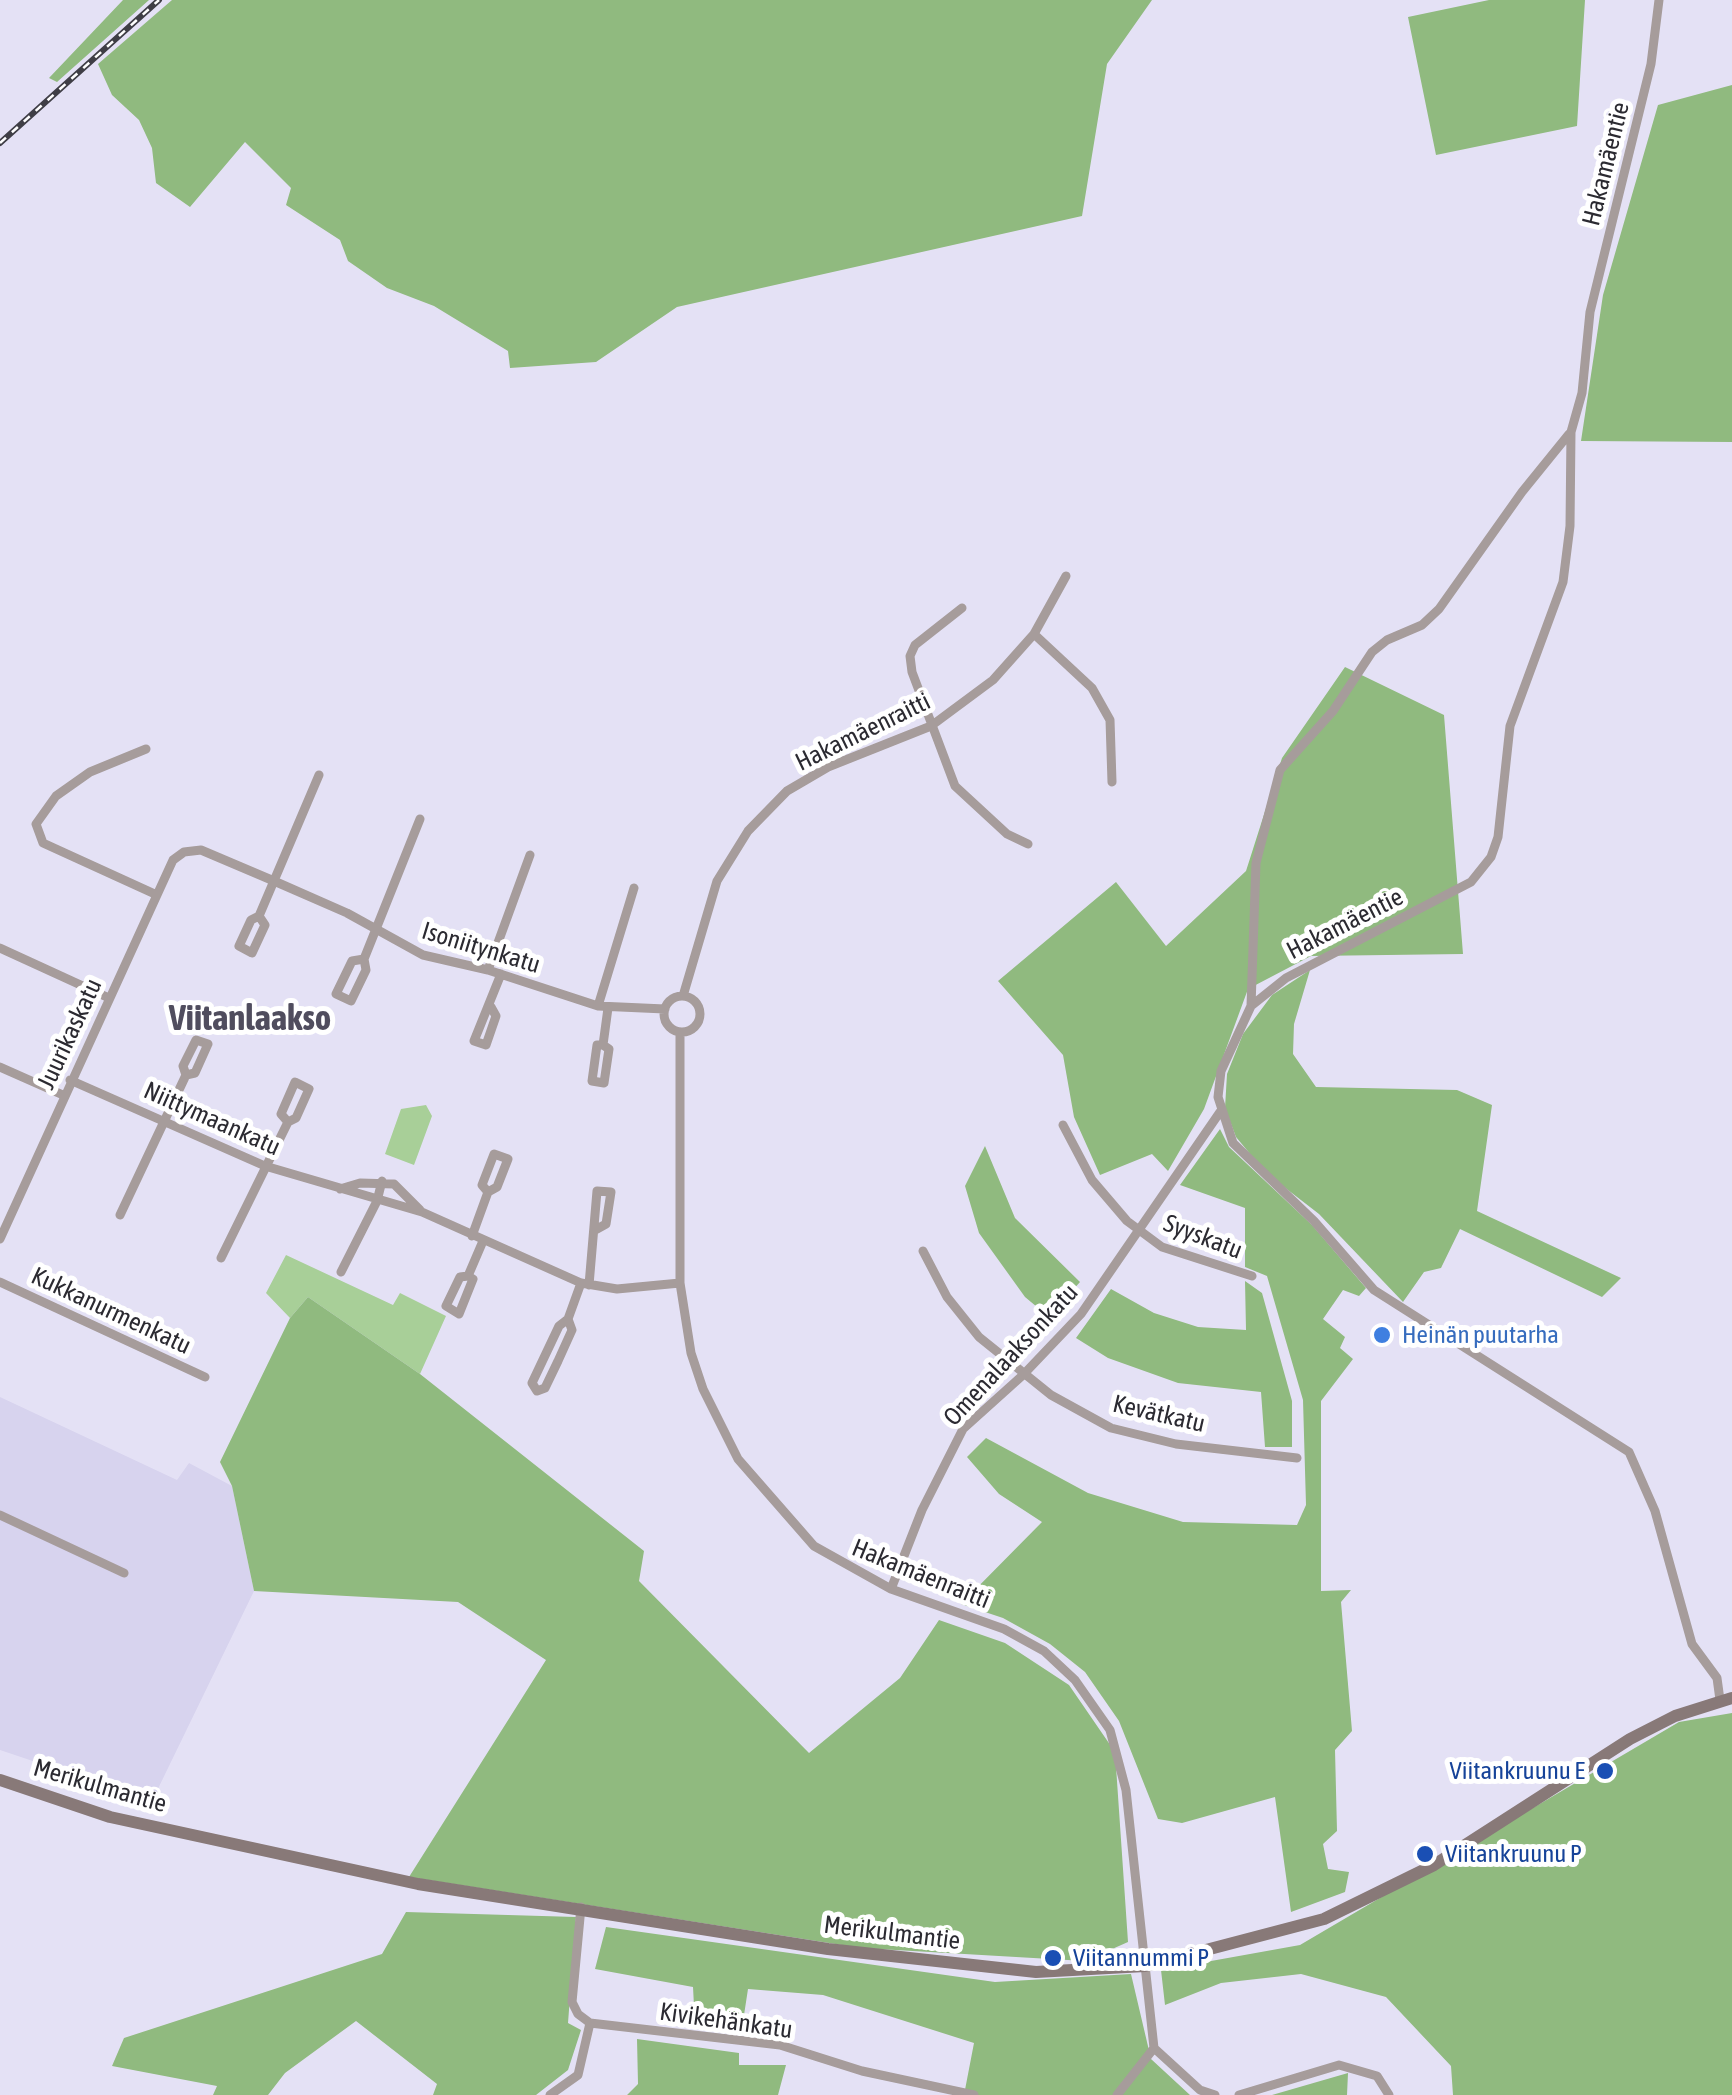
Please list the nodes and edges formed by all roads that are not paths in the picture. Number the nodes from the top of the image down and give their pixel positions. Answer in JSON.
{"nodes":[{"id":1,"x":1659,"y":0,"type":"edge"},
{"id":2,"x":1571,"y":432,"type":"junction"},
{"id":3,"x":1066,"y":576,"type":"dead end"},
{"id":4,"x":962,"y":608,"type":"dead end"},
{"id":5,"x":1034,"y":634,"type":"junction"},
{"id":6,"x":932,"y":726,"type":"junction"},
{"id":7,"x":146,"y":749,"type":"dead end"},
{"id":8,"x":320,"y":774,"type":"dead end"},
{"id":9,"x":1112,"y":782,"type":"dead end"},
{"id":10,"x":420,"y":819,"type":"dead end"},
{"id":11,"x":1028,"y":844,"type":"dead end"},
{"id":12,"x":184,"y":852,"type":"joint"},
{"id":13,"x":530,"y":855,"type":"dead end"},
{"id":14,"x":274,"y":881,"type":"junction"},
{"id":15,"x":634,"y":888,"type":"dead end"},
{"id":16,"x":157,"y":895,"type":"junction"},
{"id":17,"x":259,"y":916,"type":"dead end"},
{"id":18,"x":376,"y":931,"type":"junction"},
{"id":19,"x":0,"y":948,"type":"edge"},
{"id":20,"x":364,"y":959,"type":"dead end"},
{"id":21,"x":488,"y":970,"type":"junction"},
{"id":22,"x":501,"y":974,"type":"junction"},
{"id":23,"x":683,"y":996,"type":"junction"},
{"id":24,"x":109,"y":998,"type":"junction"},
{"id":25,"x":1251,"y":1006,"type":"junction"},
{"id":26,"x":491,"y":1007,"type":"dead end"},
{"id":27,"x":603,"y":1007,"type":"junction"},
{"id":28,"x":665,"y":1010,"type":"junction"},
{"id":29,"x":680,"y":1032,"type":"junction"},
{"id":30,"x":604,"y":1046,"type":"dead end"},
{"id":31,"x":0,"y":1066,"type":"edge"},
{"id":32,"x":186,"y":1075,"type":"dead end"},
{"id":33,"x":70,"y":1080,"type":"junction"},
{"id":34,"x":63,"y":1095,"type":"junction"},
{"id":35,"x":1220,"y":1112,"type":"junction"},
{"id":36,"x":166,"y":1120,"type":"junction"},
{"id":37,"x":288,"y":1122,"type":"dead end"},
{"id":38,"x":1064,"y":1125,"type":"dead end"},
{"id":39,"x":265,"y":1166,"type":"junction"},
{"id":40,"x":382,"y":1181,"type":"junction"},
{"id":41,"x":340,"y":1190,"type":"junction"},
{"id":42,"x":488,"y":1192,"type":"dead end"},
{"id":43,"x":377,"y":1201,"type":"junction"},
{"id":44,"x":422,"y":1212,"type":"junction"},
{"id":45,"x":120,"y":1215,"type":"dead end"},
{"id":46,"x":597,"y":1229,"type":"dead end"},
{"id":47,"x":1141,"y":1232,"type":"junction"},
{"id":48,"x":472,"y":1236,"type":"junction"},
{"id":49,"x":0,"y":1239,"type":"edge"},
{"id":50,"x":483,"y":1241,"type":"junction"},
{"id":51,"x":922,"y":1251,"type":"dead end"},
{"id":52,"x":221,"y":1258,"type":"dead end"},
{"id":53,"x":341,"y":1272,"type":"dead end"},
{"id":54,"x":468,"y":1276,"type":"dead end"},
{"id":55,"x":1252,"y":1276,"type":"dead end"},
{"id":56,"x":0,"y":1282,"type":"edge"},
{"id":57,"x":680,"y":1282,"type":"junction"},
{"id":58,"x":585,"y":1284,"type":"junction"},
{"id":59,"x":568,"y":1319,"type":"junction"},
{"id":60,"x":546,"y":1354,"type":"junction"},
{"id":61,"x":558,"y":1360,"type":"junction"},
{"id":62,"x":1023,"y":1375,"type":"junction"},
{"id":63,"x":205,"y":1377,"type":"dead end"},
{"id":64,"x":1297,"y":1458,"type":"dead end"},
{"id":65,"x":0,"y":1515,"type":"edge"},
{"id":66,"x":124,"y":1573,"type":"dead end"},
{"id":67,"x":891,"y":1589,"type":"junction"},
{"id":68,"x":1726,"y":1699,"type":"edge"},
{"id":69,"x":0,"y":1780,"type":"edge"},
{"id":70,"x":581,"y":1907,"type":"junction"},
{"id":71,"x":1146,"y":1966,"type":"junction"},
{"id":72,"x":590,"y":2023,"type":"junction"},
{"id":73,"x":1154,"y":2048,"type":"junction"},
{"id":74,"x":936,"y":2091,"type":"edge"},
{"id":75,"x":550,"y":2095,"type":"edge"},
{"id":76,"x":974,"y":2095,"type":"edge"},
{"id":77,"x":1117,"y":2095,"type":"edge"},
{"id":78,"x":1215,"y":2095,"type":"edge"},
{"id":79,"x":1239,"y":2095,"type":"edge"},
{"id":80,"x":1390,"y":2095,"type":"edge"}],
"edges":[{"from":1,"to":2,"type":"street","name":"Hakamäentie"},
{"from":2,"to":25,"type":"street"},
{"from":2,"to":25,"type":"street","name":"Hakamäentie"},
{"from":3,"to":5,"type":"street","name":"Hakamäenraitti"},
{"from":4,"to":6,"type":"street"},
{"from":5,"to":6,"type":"street","name":"Hakamäenraitti"},
{"from":5,"to":9,"type":"street"},
{"from":6,"to":11,"type":"street"},
{"from":6,"to":23,"type":"street","name":"Hakamäenraitti"},
{"from":7,"to":16,"type":"street"},
{"from":8,"to":14,"type":"street"},
{"from":10,"to":18,"type":"street"},
{"from":12,"to":14,"type":"street","name":"Isoniitynkatu"},
{"from":12,"to":16,"type":"street","name":"Juurikaskatu"},
{"from":13,"to":21,"type":"street"},
{"from":14,"to":17,"type":"street"},
{"from":14,"to":18,"type":"street","name":"Isoniitynkatu"},
{"from":15,"to":27,"type":"street"},
{"from":16,"to":24,"type":"street","name":"Juurikaskatu"},
{"from":18,"to":20,"type":"street"},
{"from":18,"to":21,"type":"street","name":"Isoniitynkatu"},
{"from":19,"to":24,"type":"street"},
{"from":21,"to":22,"type":"street","name":"Isoniitynkatu"},
{"from":22,"to":26,"type":"street"},
{"from":22,"to":27,"type":"street","name":"Isoniitynkatu"},
{"from":23,"to":28,"type":"street"},
{"from":23,"to":29,"type":"street"},
{"from":24,"to":33,"type":"street","name":"Juurikaskatu"},
{"from":25,"to":35,"type":"street","name":"Hakamäentie"},
{"from":27,"to":28,"type":"street","name":"Isoniitynkatu"},
{"from":27,"to":30,"type":"street"},
{"from":28,"to":29,"type":"street"},
{"from":29,"to":57,"type":"street","name":"Hakamäenraitti"},
{"from":31,"to":34,"type":"street"},
{"from":32,"to":36,"type":"street"},
{"from":33,"to":34,"type":"street","name":"Juurikaskatu"},
{"from":33,"to":36,"type":"street","name":"Niittymaankatu"},
{"from":34,"to":49,"type":"street","name":"Juurikaskatu"},
{"from":35,"to":47,"type":"street","name":"Omenalaaksonkatu"},
{"from":35,"to":68,"type":"street"},
{"from":36,"to":39,"type":"street","name":"Niittymaankatu"},
{"from":36,"to":45,"type":"street"},
{"from":37,"to":39,"type":"street"},
{"from":38,"to":47,"type":"street","name":"Syyskatu"},
{"from":39,"to":41,"type":"street","name":"Niittymaankatu"},
{"from":39,"to":52,"type":"street"},
{"from":40,"to":41,"type":"street","name":"Niittymaankatu"},
{"from":40,"to":43,"type":"street"},
{"from":40,"to":44,"type":"street","name":"Niittymaankatu"},
{"from":41,"to":43,"type":"street","name":"Niittymaankatu"},
{"from":42,"to":48,"type":"street"},
{"from":43,"to":44,"type":"street","name":"Niittymaankatu"},
{"from":43,"to":53,"type":"street"},
{"from":44,"to":48,"type":"street","name":"Niittymaankatu"},
{"from":46,"to":58,"type":"street"},
{"from":47,"to":55,"type":"street","name":"Syyskatu"},
{"from":47,"to":62,"type":"street","name":"Omenalaaksonkatu"},
{"from":48,"to":50,"type":"street","name":"Niittymaankatu"},
{"from":50,"to":54,"type":"street"},
{"from":50,"to":58,"type":"street","name":"Niittymaankatu"},
{"from":51,"to":62,"type":"street","name":"Kevätkatu"},
{"from":56,"to":63,"type":"street","name":"Kukkanurmenkatu"},
{"from":57,"to":58,"type":"street","name":"Niittymaankatu"},
{"from":57,"to":67,"type":"street","name":"Hakamäenraitti"},
{"from":58,"to":59,"type":"street"},
{"from":59,"to":60,"type":"street"},
{"from":59,"to":61,"type":"street"},
{"from":60,"to":61,"type":"street"},
{"from":60,"to":61,"type":"street"},
{"from":62,"to":64,"type":"street","name":"Kevätkatu"},
{"from":62,"to":67,"type":"street","name":"Omenalaaksonkatu"},
{"from":65,"to":66,"type":"street"},
{"from":67,"to":71,"type":"street","name":"Hakamäenraitti"},
{"from":68,"to":71,"type":"street","name":"Merikulmantie"},
{"from":69,"to":70,"type":"street","name":"Merikulmantie"},
{"from":70,"to":71,"type":"street","name":"Merikulmantie"},
{"from":70,"to":72,"type":"street"},
{"from":71,"to":73,"type":"street"},
{"from":72,"to":74,"type":"street","name":"Kivikehänkatu"},
{"from":72,"to":75,"type":"street"},
{"from":73,"to":77,"type":"street"},
{"from":73,"to":78,"type":"street"},
{"from":74,"to":76,"type":"street","name":"Kivikehänkatu"},
{"from":79,"to":80,"type":"street"}]}
